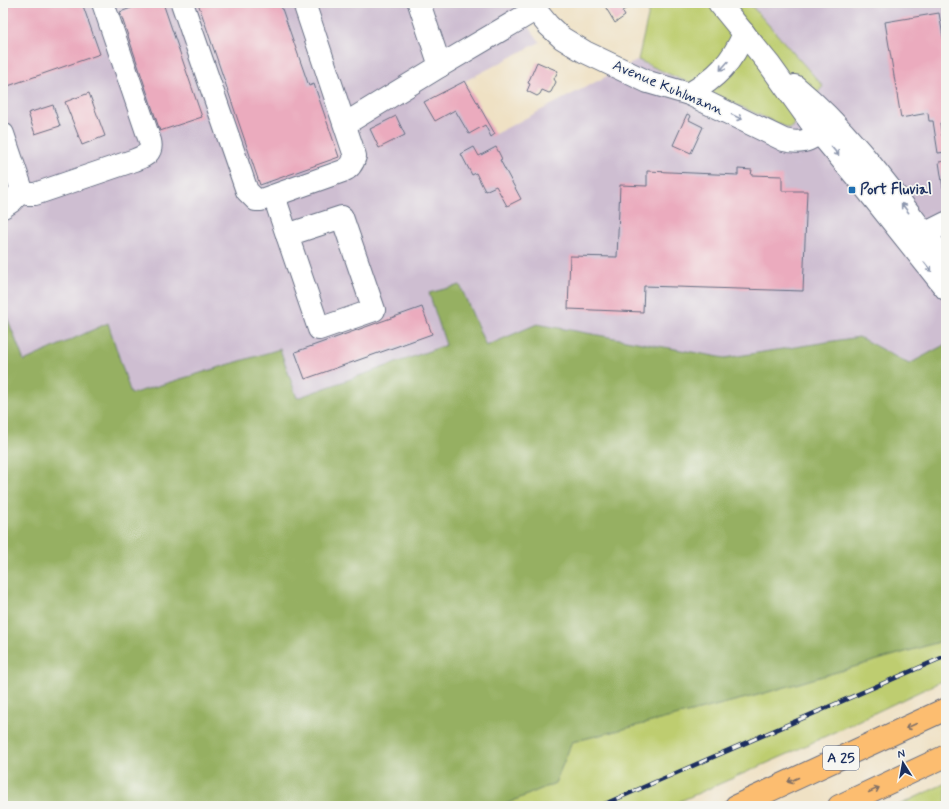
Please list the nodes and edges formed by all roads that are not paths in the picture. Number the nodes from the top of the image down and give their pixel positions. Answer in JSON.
{"nodes":[{"id":1,"x":103,"y":3,"type":"edge"},
{"id":2,"x":182,"y":3,"type":"edge"},
{"id":3,"x":304,"y":3,"type":"edge"},
{"id":4,"x":419,"y":3,"type":"edge"},
{"id":5,"x":719,"y":3,"type":"edge"},
{"id":6,"x":533,"y":6,"type":"edge"},
{"id":7,"x":744,"y":33,"type":"junction"},
{"id":8,"x":440,"y":66,"type":"junction"},
{"id":9,"x":689,"y":94,"type":"junction"},
{"id":10,"x":345,"y":124,"type":"junction"},
{"id":11,"x":826,"y":128,"type":"junction"},
{"id":12,"x":3,"y":134,"type":"edge"},
{"id":13,"x":22,"y":190,"type":"junction"},
{"id":14,"x":274,"y":196,"type":"junction"},
{"id":15,"x":3,"y":206,"type":"edge"},
{"id":16,"x":946,"y":223,"type":"edge"},
{"id":17,"x":287,"y":235,"type":"junction"},
{"id":18,"x":918,"y":240,"type":"junction"},
{"id":19,"x":946,"y":261,"type":"edge"},
{"id":20,"x":946,"y":289,"type":"edge"},
{"id":21,"x":946,"y":709,"type":"edge"},
{"id":22,"x":946,"y":756,"type":"edge"},
{"id":23,"x":736,"y":806,"type":"edge"},
{"id":24,"x":839,"y":806,"type":"edge"}],
"edges":[{"from":1,"to":13,"type":"street"},
{"from":2,"to":14,"type":"street"},
{"from":3,"to":10,"type":"street"},
{"from":4,"to":8,"type":"street"},
{"from":5,"to":7,"type":"street"},
{"from":6,"to":8,"type":"street"},
{"from":6,"to":9,"type":"street","name":"Avenue Kuhlmann"},
{"from":7,"to":9,"type":"street","one_way":true},
{"from":7,"to":11,"type":"street"},
{"from":8,"to":10,"type":"street"},
{"from":9,"to":11,"type":"street","name":"Avenue Kuhlmann","one_way":true},
{"from":10,"to":14,"type":"street"},
{"from":11,"to":18,"type":"street"},
{"from":12,"to":13,"type":"street"},
{"from":13,"to":15,"type":"street"},
{"from":14,"to":17,"type":"street"},
{"from":16,"to":18,"type":"street"},
{"from":17,"to":17,"type":"street"},
{"from":18,"to":19,"type":"street"},
{"from":18,"to":20,"type":"street","one_way":true},
{"from":21,"to":23,"type":"highway","number":"A 25","one_way":true},
{"from":24,"to":22,"type":"highway","one_way":true}]}
